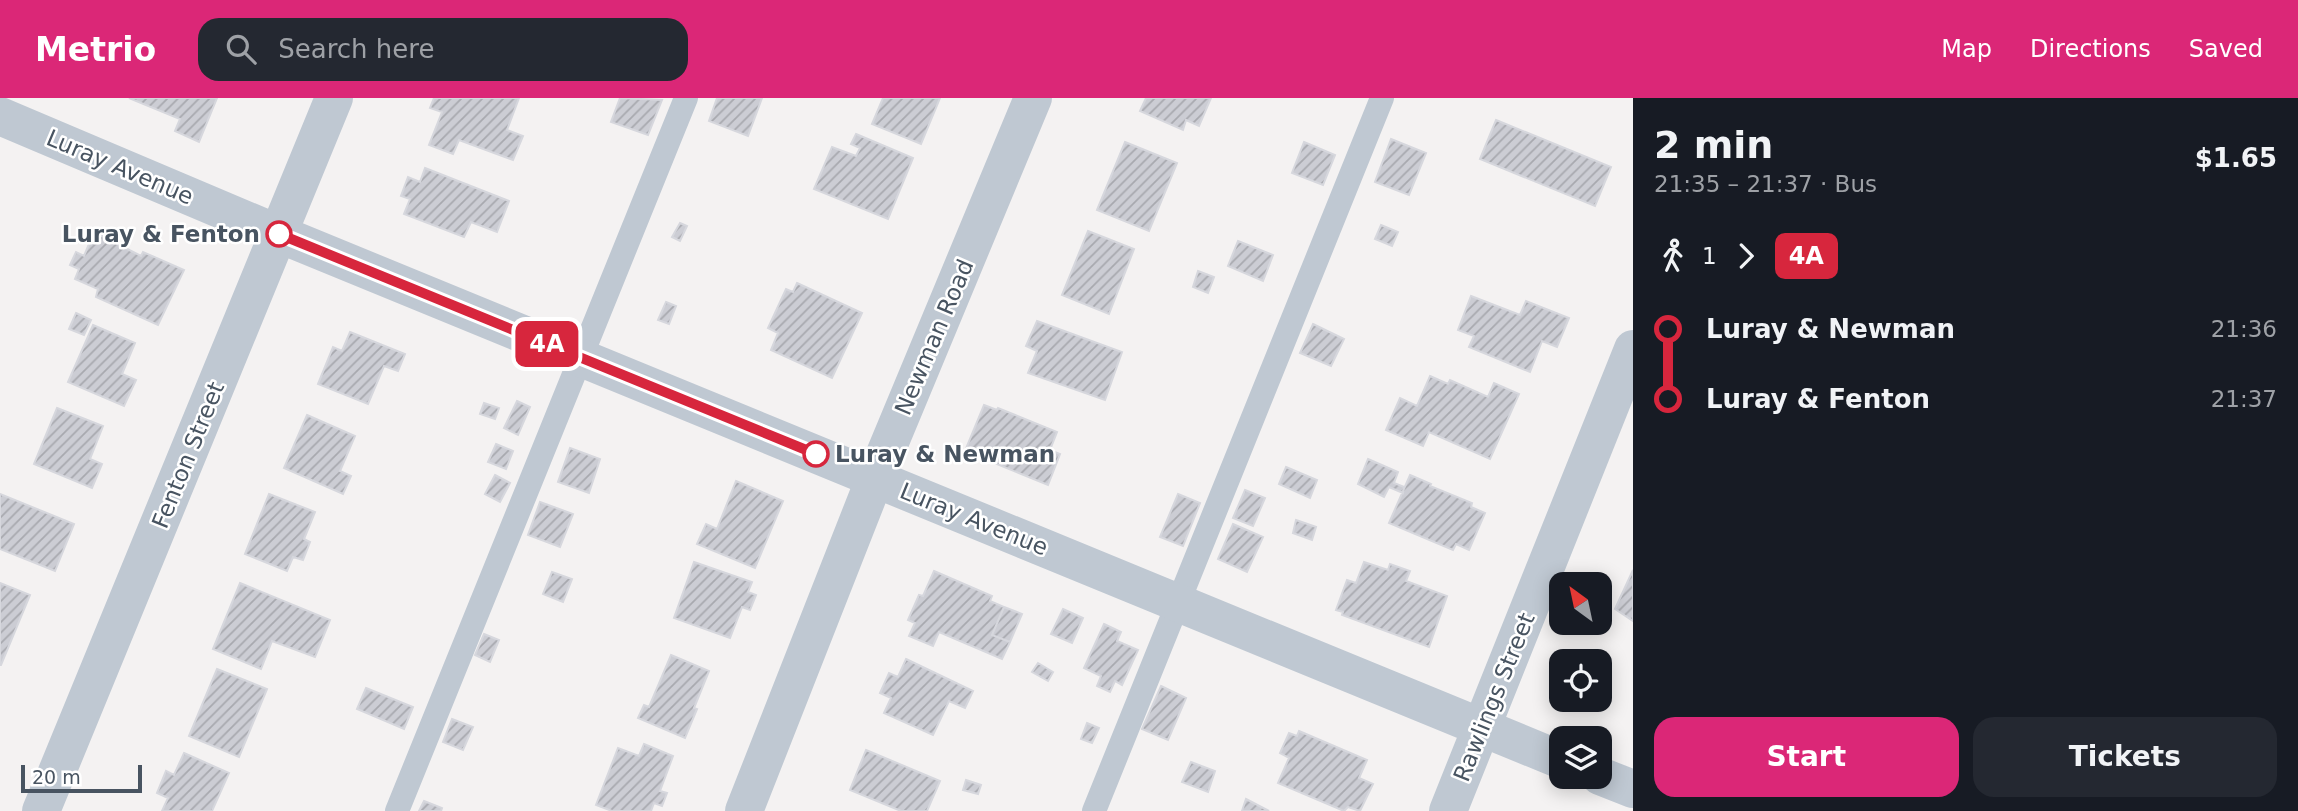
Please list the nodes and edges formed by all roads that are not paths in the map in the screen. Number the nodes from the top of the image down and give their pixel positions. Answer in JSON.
{"nodes":[{"id":1,"x":2,"y":98,"type":"edge"},
{"id":2,"x":334,"y":98,"type":"edge"},
{"id":3,"x":686,"y":98,"type":"edge"},
{"id":4,"x":1033,"y":98,"type":"edge"},
{"id":5,"x":1382,"y":98,"type":"edge"},
{"id":6,"x":0,"y":104,"type":"edge"},
{"id":7,"x":0,"y":116,"type":"edge"},
{"id":8,"x":279,"y":234,"type":"junction"},
{"id":9,"x":1633,"y":349,"type":"edge"},
{"id":10,"x":580,"y":357,"type":"junction"},
{"id":11,"x":875,"y":478,"type":"junction"},
{"id":12,"x":1177,"y":603,"type":"junction"},
{"id":13,"x":1481,"y":728,"type":"junction"},
{"id":14,"x":1549,"y":755,"type":"edge"},
{"id":15,"x":1612,"y":781,"type":"edge"},
{"id":16,"x":1633,"y":789,"type":"edge"},
{"id":17,"x":41,"y":811,"type":"edge"},
{"id":18,"x":397,"y":811,"type":"edge"},
{"id":19,"x":744,"y":811,"type":"edge"},
{"id":20,"x":1094,"y":811,"type":"edge"},
{"id":21,"x":1448,"y":811,"type":"edge"}],
"edges":[{"from":1,"to":6,"type":"lane"},
{"from":2,"to":8,"type":"street","name":"Fenton Street"},
{"from":3,"to":10,"type":"lane"},
{"from":4,"to":11,"type":"street","name":"Newman Road"},
{"from":5,"to":12,"type":"lane"},
{"from":7,"to":8,"type":"street","name":"Luray Avenue"},
{"from":8,"to":10,"type":"street","name":"Luray Avenue"},
{"from":8,"to":17,"type":"street","name":"Fenton Street"},
{"from":9,"to":13,"type":"street","name":"Rawlings Street"},
{"from":10,"to":11,"type":"street","name":"Luray Avenue"},
{"from":10,"to":18,"type":"lane"},
{"from":11,"to":12,"type":"street","name":"Luray Avenue"},
{"from":11,"to":19,"type":"street","name":"Newman Road"},
{"from":12,"to":13,"type":"street","name":"Luray Avenue"},
{"from":12,"to":20,"type":"lane"},
{"from":13,"to":14,"type":"street","name":"Luray Avenue"},
{"from":13,"to":21,"type":"street","name":"Rawlings Street"},
{"from":15,"to":16,"type":"street"}]}
